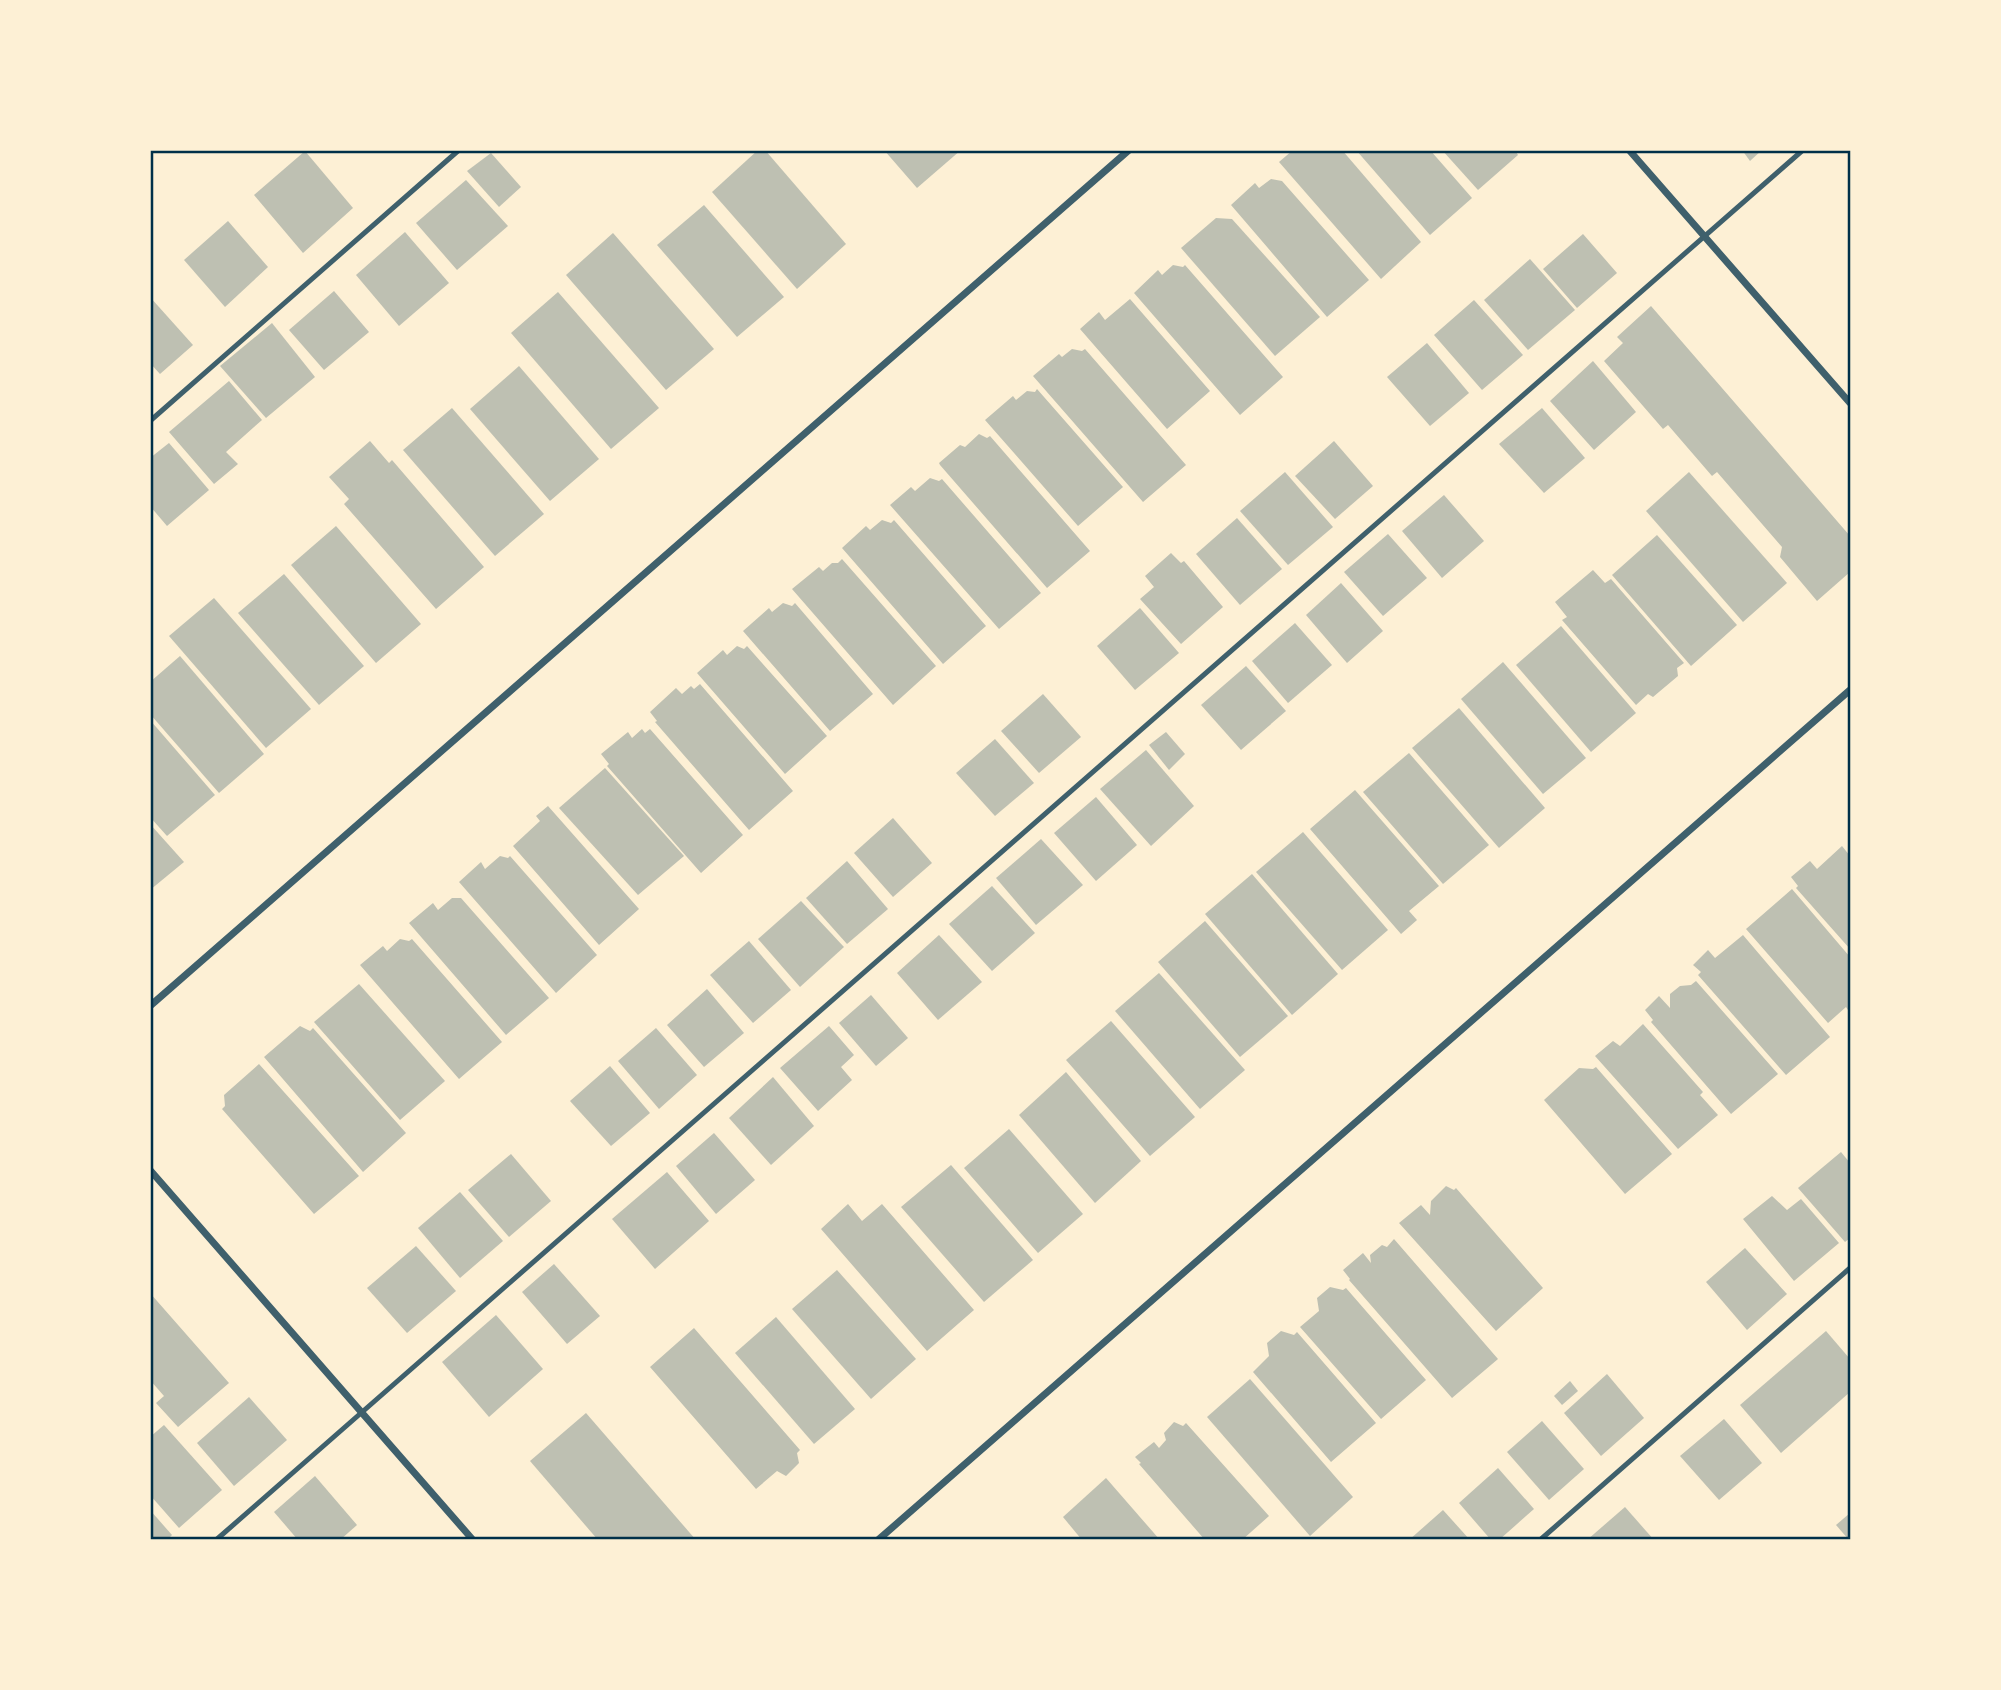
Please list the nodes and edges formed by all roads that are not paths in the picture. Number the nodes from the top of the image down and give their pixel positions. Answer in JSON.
{"nodes":[{"id":1,"x":459,"y":150,"type":"edge"},
{"id":2,"x":1129,"y":150,"type":"edge"},
{"id":3,"x":1629,"y":150,"type":"edge"},
{"id":4,"x":1803,"y":150,"type":"edge"},
{"id":5,"x":1705,"y":237,"type":"junction"},
{"id":6,"x":1850,"y":403,"type":"edge"},
{"id":7,"x":150,"y":421,"type":"edge"},
{"id":8,"x":1850,"y":690,"type":"edge"},
{"id":9,"x":150,"y":1006,"type":"edge"},
{"id":10,"x":150,"y":1170,"type":"edge"},
{"id":11,"x":1850,"y":1268,"type":"edge"},
{"id":12,"x":362,"y":1412,"type":"junction"},
{"id":13,"x":216,"y":1539,"type":"edge"},
{"id":14,"x":473,"y":1539,"type":"edge"},
{"id":15,"x":878,"y":1539,"type":"edge"},
{"id":16,"x":1540,"y":1539,"type":"edge"}],
"edges":[{"from":1,"to":7,"type":"lane"},
{"from":2,"to":9,"type":"street"},
{"from":3,"to":5,"type":"street"},
{"from":4,"to":5,"type":"lane"},
{"from":5,"to":6,"type":"street"},
{"from":5,"to":12,"type":"lane"},
{"from":8,"to":15,"type":"street"},
{"from":10,"to":12,"type":"street"},
{"from":11,"to":16,"type":"lane"},
{"from":12,"to":13,"type":"lane"},
{"from":12,"to":14,"type":"street"}]}
